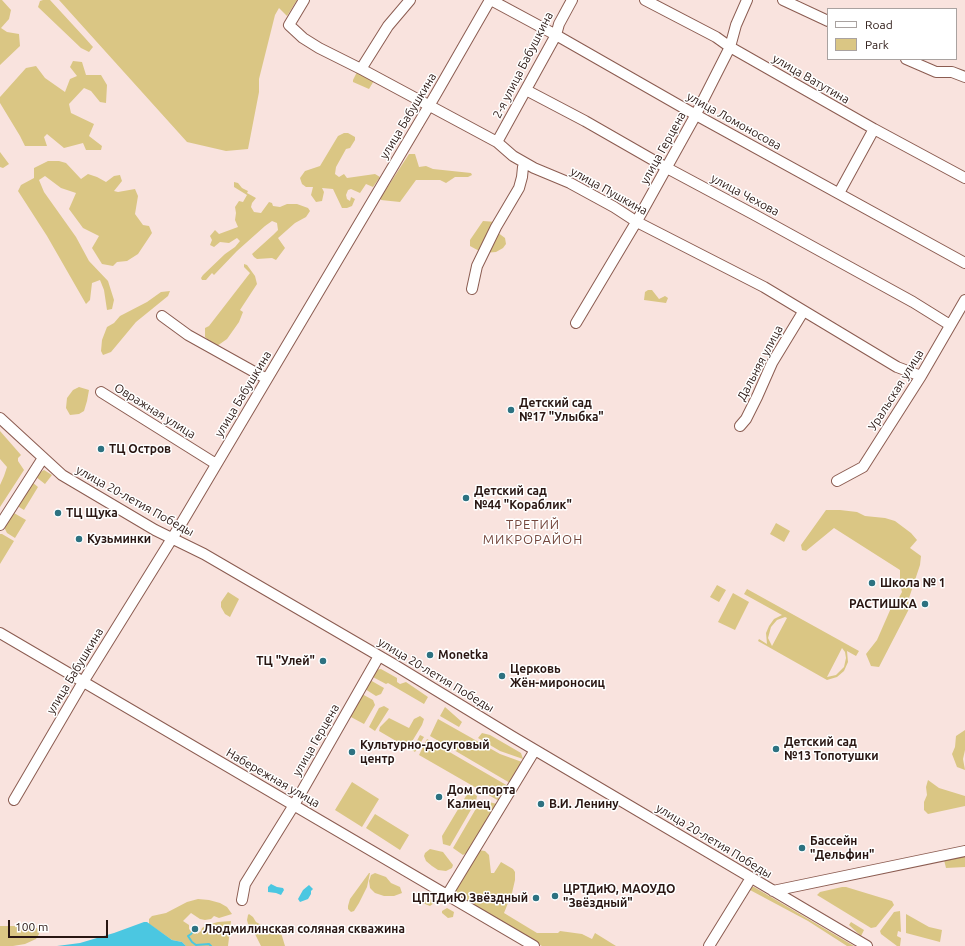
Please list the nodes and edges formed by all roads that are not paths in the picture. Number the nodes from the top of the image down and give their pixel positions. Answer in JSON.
{"nodes":[{"id":1,"x":304,"y":0,"type":"edge"},
{"id":2,"x":410,"y":0,"type":"edge"},
{"id":3,"x":490,"y":0,"type":"edge"},
{"id":4,"x":572,"y":0,"type":"edge"},
{"id":5,"x":645,"y":0,"type":"edge"},
{"id":6,"x":747,"y":0,"type":"edge"},
{"id":7,"x":783,"y":0,"type":"edge"},
{"id":8,"x":827,"y":21,"type":"edge"},
{"id":9,"x":556,"y":35,"type":"junction"},
{"id":10,"x":730,"y":47,"type":"junction"},
{"id":11,"x":908,"y":60,"type":"edge"},
{"id":12,"x":361,"y":69,"type":"junction"},
{"id":13,"x":965,"y":77,"type":"edge"},
{"id":14,"x":526,"y":90,"type":"junction"},
{"id":15,"x":429,"y":106,"type":"junction"},
{"id":16,"x":696,"y":115,"type":"junction"},
{"id":17,"x":874,"y":129,"type":"junction"},
{"id":18,"x":497,"y":142,"type":"junction"},
{"id":19,"x":523,"y":167,"type":"dead end"},
{"id":20,"x":667,"y":168,"type":"junction"},
{"id":21,"x":965,"y":178,"type":"edge"},
{"id":22,"x":840,"y":193,"type":"junction"},
{"id":23,"x":637,"y":222,"type":"junction"},
{"id":24,"x":965,"y":263,"type":"edge"},
{"id":25,"x":472,"y":289,"type":"dead end"},
{"id":26,"x":965,"y":300,"type":"edge"},
{"id":27,"x":803,"y":312,"type":"junction"},
{"id":28,"x":162,"y":316,"type":"dead end"},
{"id":29,"x":576,"y":323,"type":"dead end"},
{"id":30,"x":950,"y":325,"type":"junction"},
{"id":31,"x":921,"y":376,"type":"junction"},
{"id":32,"x":267,"y":379,"type":"junction"},
{"id":33,"x":101,"y":392,"type":"dead end"},
{"id":34,"x":0,"y":418,"type":"edge"},
{"id":35,"x":740,"y":426,"type":"dead end"},
{"id":36,"x":42,"y":458,"type":"junction"},
{"id":37,"x":216,"y":464,"type":"junction"},
{"id":38,"x":837,"y":481,"type":"dead end"},
{"id":39,"x":0,"y":525,"type":"edge"},
{"id":40,"x":172,"y":539,"type":"junction"},
{"id":41,"x":0,"y":633,"type":"edge"},
{"id":42,"x":379,"y":656,"type":"junction"},
{"id":43,"x":83,"y":682,"type":"junction"},
{"id":44,"x":535,"y":750,"type":"junction"},
{"id":45,"x":14,"y":800,"type":"dead end"},
{"id":46,"x":294,"y":806,"type":"junction"},
{"id":47,"x":965,"y":851,"type":"edge"},
{"id":48,"x":751,"y":878,"type":"junction"},
{"id":49,"x":773,"y":891,"type":"junction"},
{"id":50,"x":447,"y":895,"type":"junction"},
{"id":51,"x":242,"y":900,"type":"dead end"},
{"id":52,"x":534,"y":946,"type":"edge"},
{"id":53,"x":709,"y":946,"type":"edge"},
{"id":54,"x":867,"y":946,"type":"edge"}],
"edges":[{"from":1,"to":12,"type":"street","name":"улица Пушкина"},
{"from":2,"to":12,"type":"street"},
{"from":3,"to":9,"type":"street","name":"улица Ломоносова"},
{"from":3,"to":15,"type":"street","name":"улица Бабушкина"},
{"from":4,"to":9,"type":"street","name":"2-я улица Бабушкина"},
{"from":5,"to":10,"type":"street","name":"улица Ватутина"},
{"from":6,"to":10,"type":"street","name":"улица Герцена"},
{"from":7,"to":8,"type":"street"},
{"from":9,"to":14,"type":"street","name":"2-я улица Бабушкина"},
{"from":9,"to":16,"type":"street","name":"улица Ломоносова"},
{"from":10,"to":16,"type":"street","name":"улица Герцена"},
{"from":10,"to":17,"type":"street","name":"улица Ватутина"},
{"from":11,"to":13,"type":"street"},
{"from":12,"to":15,"type":"street","name":"улица Пушкина"},
{"from":14,"to":18,"type":"street","name":"2-я улица Бабушкина"},
{"from":14,"to":20,"type":"street","name":"улица Чехова"},
{"from":15,"to":18,"type":"street","name":"улица Пушкина"},
{"from":15,"to":32,"type":"street","name":"улица Бабушкина"},
{"from":16,"to":20,"type":"street","name":"улица Герцена"},
{"from":16,"to":22,"type":"street","name":"улица Ломоносова"},
{"from":17,"to":21,"type":"street","name":"улица Ватутина"},
{"from":17,"to":22,"type":"street"},
{"from":18,"to":23,"type":"street","name":"улица Пушкина"},
{"from":19,"to":25,"type":"street"},
{"from":20,"to":23,"type":"street","name":"улица Герцена"},
{"from":20,"to":30,"type":"street","name":"улица Чехова"},
{"from":22,"to":24,"type":"street","name":"улица Ломоносова"},
{"from":23,"to":27,"type":"street","name":"улица Пушкина"},
{"from":23,"to":29,"type":"street","name":"улица Герцена"},
{"from":26,"to":30,"type":"street","name":"Уральская улица"},
{"from":27,"to":31,"type":"street","name":"улица Пушкина"},
{"from":27,"to":35,"type":"street","name":"Дальняя улица"},
{"from":28,"to":32,"type":"street"},
{"from":30,"to":31,"type":"street","name":"Уральская улица"},
{"from":31,"to":38,"type":"street","name":"Уральская улица"},
{"from":32,"to":37,"type":"street","name":"улица Бабушкина"},
{"from":33,"to":37,"type":"street","name":"Овражная улица"},
{"from":34,"to":36,"type":"street","name":"улица 20-летия Победы"},
{"from":36,"to":39,"type":"street"},
{"from":36,"to":40,"type":"street","name":"улица 20-летия Победы"},
{"from":37,"to":40,"type":"street","name":"улица Бабушкина"},
{"from":40,"to":42,"type":"street","name":"улица 20-летия Победы"},
{"from":40,"to":43,"type":"street","name":"улица Бабушкина"},
{"from":41,"to":43,"type":"street","name":"Набережная улица"},
{"from":42,"to":44,"type":"street","name":"улица 20-летия Победы"},
{"from":42,"to":46,"type":"street","name":"улица Герцена"},
{"from":43,"to":45,"type":"street","name":"улица Бабушкина"},
{"from":43,"to":46,"type":"street","name":"Набережная улица"},
{"from":44,"to":48,"type":"street","name":"улица 20-летия Победы"},
{"from":44,"to":50,"type":"street"},
{"from":46,"to":50,"type":"street","name":"Набережная улица"},
{"from":46,"to":51,"type":"street","name":"улица Герцена"},
{"from":47,"to":49,"type":"street"},
{"from":48,"to":49,"type":"street","name":"улица 20-летия Победы"},
{"from":48,"to":53,"type":"street"},
{"from":49,"to":54,"type":"street","name":"улица 20-летия Победы"},
{"from":50,"to":52,"type":"street","name":"Набережная улица"}]}
